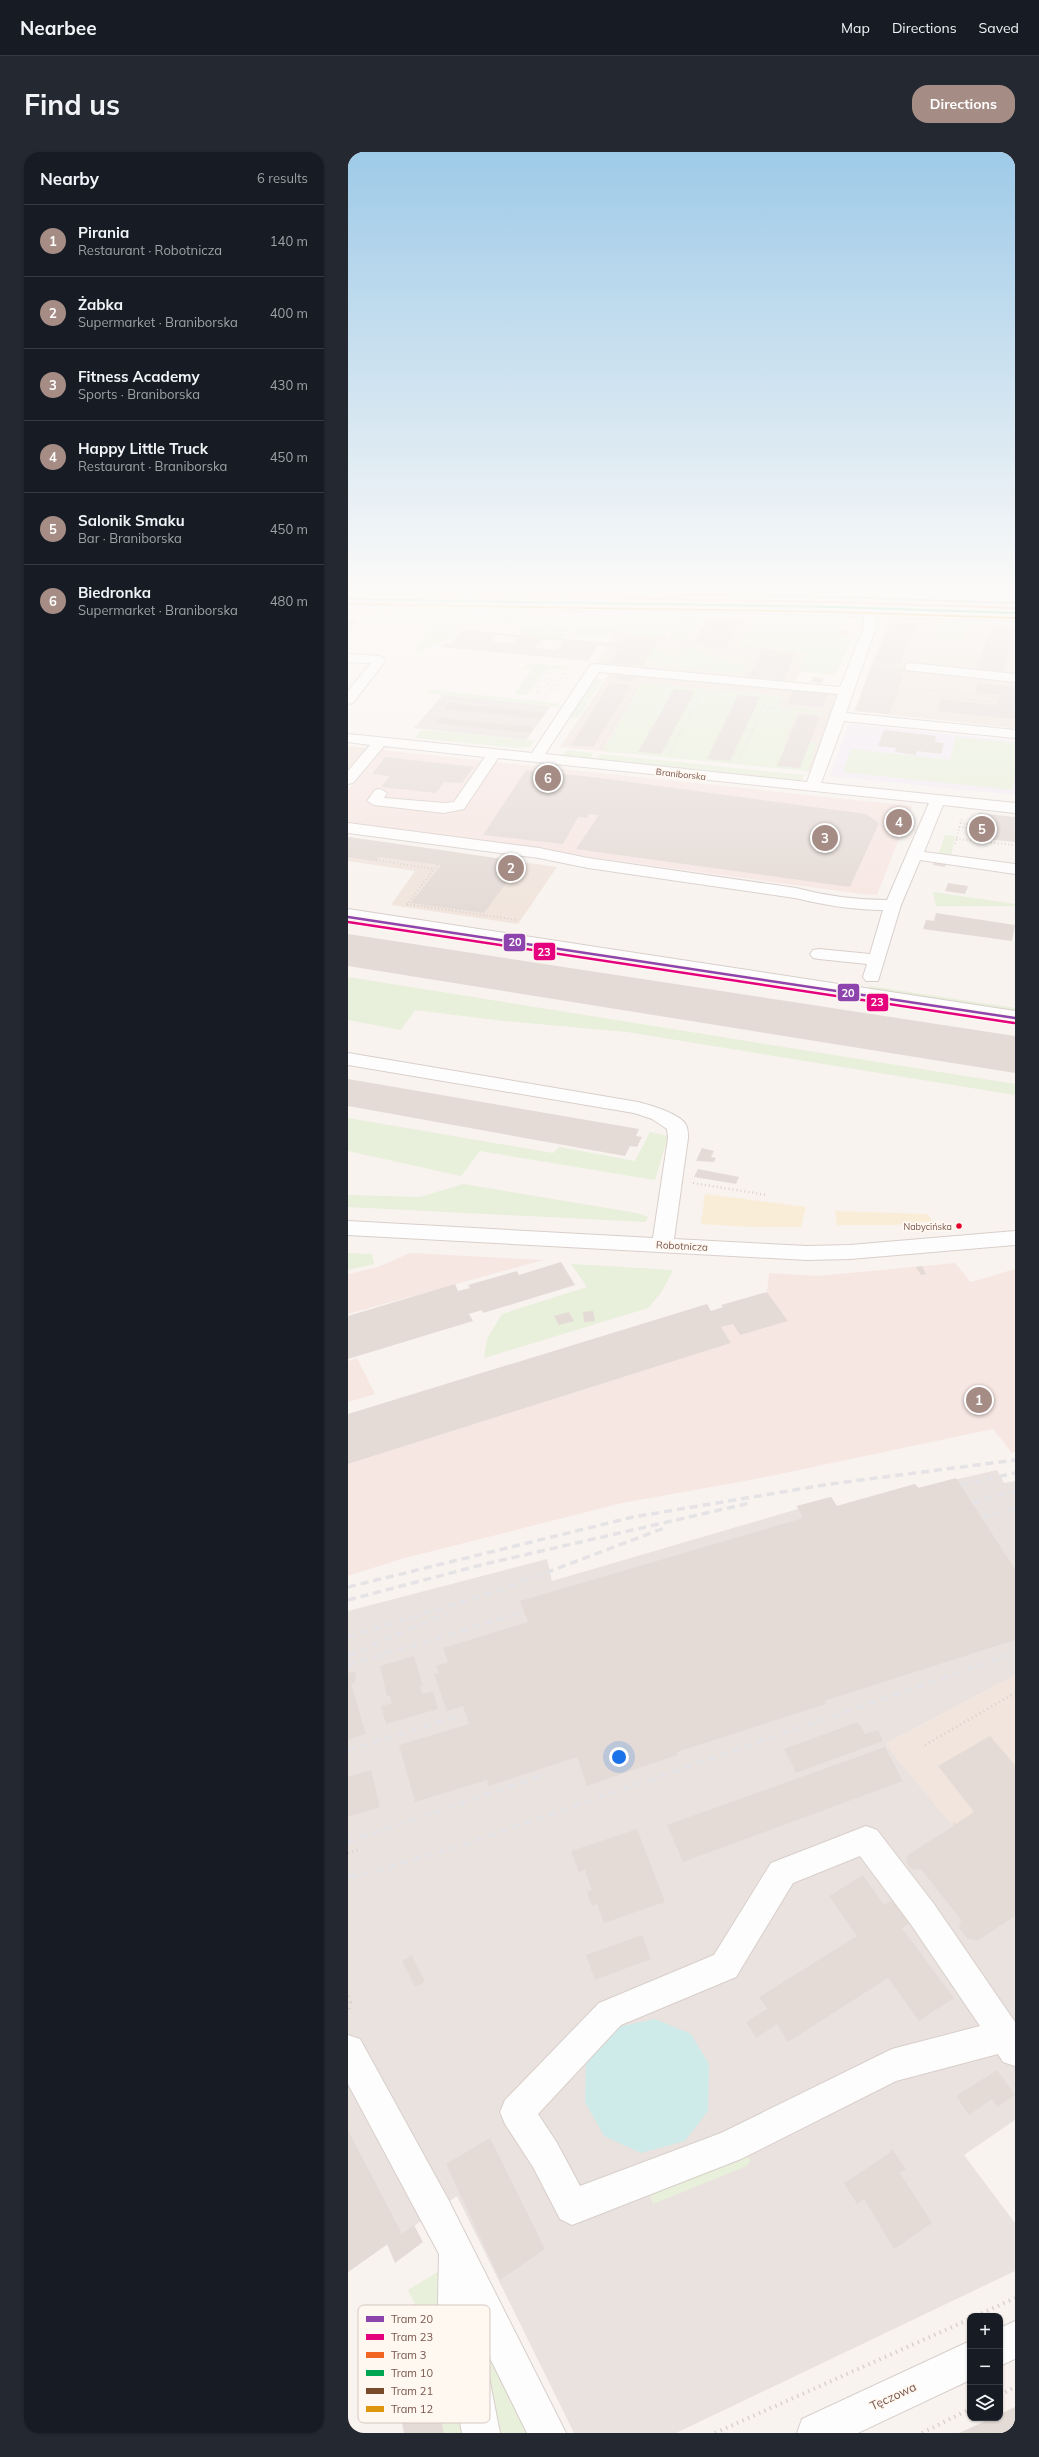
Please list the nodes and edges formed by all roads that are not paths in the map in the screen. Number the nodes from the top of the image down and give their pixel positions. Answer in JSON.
{"nodes":[{"id":1,"x":575,"y":698,"type":"edge"},
{"id":2,"x":840,"y":698,"type":"edge"},
{"id":3,"x":831,"y":714,"type":"junction"},
{"id":4,"x":1015,"y":734,"type":"edge"},
{"id":5,"x":348,"y":738,"type":"edge"},
{"id":6,"x":380,"y":742,"type":"junction"},
{"id":7,"x":494,"y":754,"type":"junction"},
{"id":8,"x":536,"y":758,"type":"junction"},
{"id":9,"x":348,"y":780,"type":"edge"},
{"id":10,"x":812,"y":787,"type":"junction"},
{"id":11,"x":380,"y":793,"type":"dead end"},
{"id":12,"x":938,"y":800,"type":"junction"},
{"id":13,"x":1015,"y":808,"type":"edge"},
{"id":14,"x":348,"y":828,"type":"edge"},
{"id":15,"x":915,"y":855,"type":"junction"},
{"id":16,"x":1015,"y":869,"type":"edge"},
{"id":17,"x":886,"y":904,"type":"junction"},
{"id":18,"x":348,"y":914,"type":"edge"},
{"id":19,"x":819,"y":954,"type":"dead end"},
{"id":20,"x":877,"y":960,"type":"junction"},
{"id":21,"x":872,"y":977,"type":"dead end"},
{"id":22,"x":1015,"y":1016,"type":"edge"},
{"id":23,"x":348,"y":1059,"type":"edge"},
{"id":24,"x":348,"y":1228,"type":"edge"},
{"id":25,"x":1015,"y":1238,"type":"edge"},
{"id":26,"x":662,"y":1246,"type":"junction"},
{"id":27,"x":1010,"y":2043,"type":"edge"},
{"id":28,"x":348,"y":2050,"type":"edge"},
{"id":29,"x":456,"y":2251,"type":"junction"},
{"id":30,"x":456,"y":2305,"type":"edge"},
{"id":31,"x":483,"y":2305,"type":"edge"},
{"id":32,"x":490,"y":2319,"type":"edge"},
{"id":33,"x":1015,"y":2340,"type":"edge"},
{"id":34,"x":1003,"y":2346,"type":"edge"},
{"id":35,"x":967,"y":2361,"type":"edge"},
{"id":36,"x":479,"y":2423,"type":"edge"},
{"id":37,"x":481,"y":2433,"type":"edge"},
{"id":38,"x":547,"y":2433,"type":"edge"},
{"id":39,"x":816,"y":2433,"type":"edge"}],
"edges":[{"from":1,"to":8,"type":"street"},
{"from":2,"to":3,"type":"street"},
{"from":3,"to":4,"type":"street"},
{"from":3,"to":10,"type":"street"},
{"from":5,"to":6,"type":"street","name":"Braniborska"},
{"from":6,"to":7,"type":"street","name":"Braniborska"},
{"from":6,"to":9,"type":"street"},
{"from":7,"to":8,"type":"street","name":"Braniborska"},
{"from":7,"to":11,"type":"street"},
{"from":8,"to":10,"type":"street","name":"Braniborska"},
{"from":10,"to":12,"type":"street","name":"Braniborska"},
{"from":12,"to":13,"type":"street","name":"Braniborska"},
{"from":12,"to":15,"type":"street"},
{"from":14,"to":17,"type":"street"},
{"from":15,"to":16,"type":"street"},
{"from":15,"to":17,"type":"street"},
{"from":17,"to":20,"type":"street"},
{"from":18,"to":22,"type":"street"},
{"from":19,"to":20,"type":"street"},
{"from":20,"to":21,"type":"street"},
{"from":23,"to":26,"type":"street"},
{"from":24,"to":26,"type":"street","name":"Robotnicza"},
{"from":25,"to":26,"type":"street","name":"Robotnicza"},
{"from":27,"to":27,"type":"street"},
{"from":28,"to":29,"type":"street"},
{"from":29,"to":30,"type":"street"},
{"from":29,"to":31,"type":"street"},
{"from":32,"to":38,"type":"street"},
{"from":33,"to":34,"type":"street"},
{"from":35,"to":39,"type":"street","name":"Tęczowa"},
{"from":36,"to":37,"type":"street"}]}
